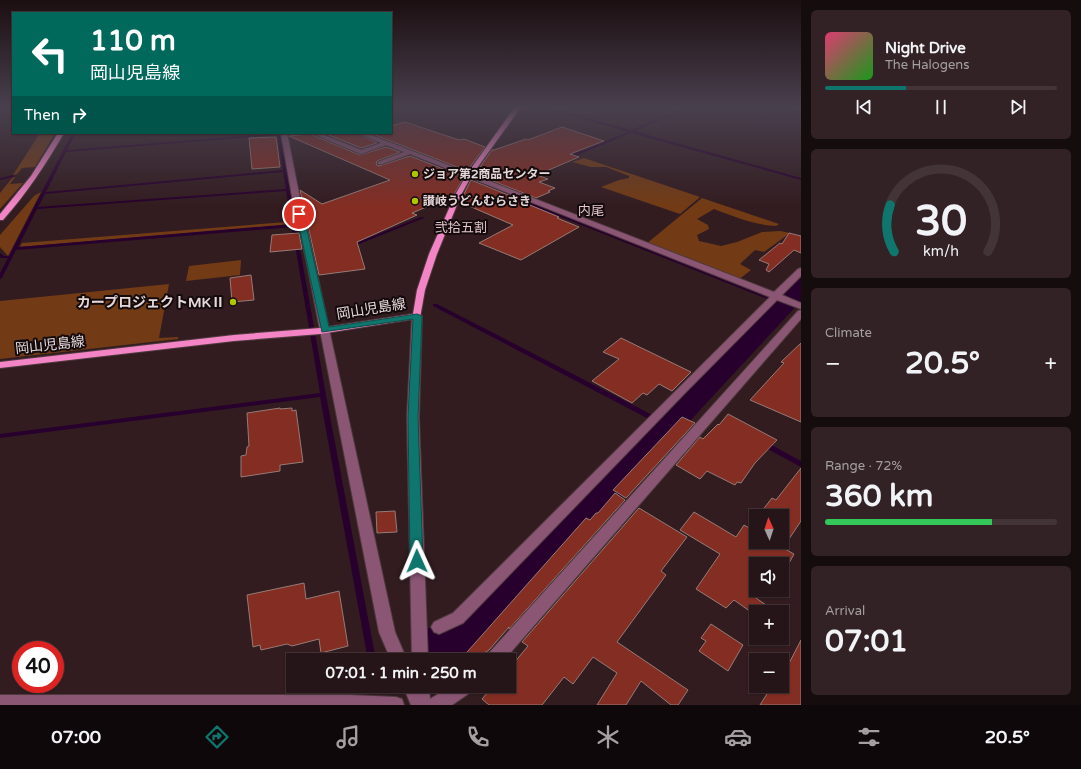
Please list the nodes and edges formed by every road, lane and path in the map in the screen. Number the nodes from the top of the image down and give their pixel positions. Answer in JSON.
{"nodes":[{"id":1,"x":57,"y":140,"type":"edge"},
{"id":2,"x":287,"y":140,"type":"edge"},
{"id":3,"x":331,"y":140,"type":"edge"},
{"id":4,"x":377,"y":140,"type":"edge"},
{"id":5,"x":494,"y":140,"type":"edge"},
{"id":6,"x":384,"y":144,"type":"dead end"},
{"id":7,"x":407,"y":153,"type":"junction"},
{"id":8,"x":380,"y":163,"type":"dead end"},
{"id":9,"x":469,"y":175,"type":"junction"},
{"id":10,"x":0,"y":218,"type":"edge"},
{"id":11,"x":801,"y":271,"type":"edge"},
{"id":12,"x":776,"y":299,"type":"junction"},
{"id":13,"x":801,"y":306,"type":"edge"},
{"id":14,"x":801,"y":313,"type":"edge"},
{"id":15,"x":417,"y":316,"type":"junction"},
{"id":16,"x":322,"y":330,"type":"junction"},
{"id":17,"x":0,"y":365,"type":"edge"},
{"id":18,"x":439,"y":627,"type":"dead end"},
{"id":19,"x":397,"y":653,"type":"edge"},
{"id":20,"x":420,"y":653,"type":"edge"},
{"id":21,"x":500,"y":653,"type":"edge"},
{"id":22,"x":415,"y":693,"type":"edge"},
{"id":23,"x":421,"y":693,"type":"edge"},
{"id":24,"x":456,"y":693,"type":"edge"},
{"id":25,"x":0,"y":703,"type":"edge"},
{"id":26,"x":396,"y":705,"type":"edge"},
{"id":27,"x":421,"y":705,"type":"edge"},
{"id":28,"x":435,"y":705,"type":"edge"}],
"edges":[{"from":1,"to":10,"type":"main road"},
{"from":2,"to":16,"type":"street"},
{"from":3,"to":6,"type":"street"},
{"from":4,"to":7,"type":"street"},
{"from":5,"to":9,"type":"main road","name":"岡山児島線"},
{"from":7,"to":8,"type":"street"},
{"from":7,"to":9,"type":"street"},
{"from":9,"to":12,"type":"street"},
{"from":9,"to":15,"type":"main road","name":"岡山児島線"},
{"from":11,"to":12,"type":"street"},
{"from":12,"to":13,"type":"street"},
{"from":12,"to":18,"type":"street"},
{"from":14,"to":21,"type":"street"},
{"from":15,"to":16,"type":"main road","name":"岡山児島線"},
{"from":15,"to":20,"type":"street"},
{"from":16,"to":17,"type":"main road","name":"岡山児島線"},
{"from":16,"to":19,"type":"street"},
{"from":22,"to":27,"type":"street"},
{"from":23,"to":27,"type":"street"},
{"from":24,"to":28,"type":"street"},
{"from":25,"to":26,"type":"street"}]}
